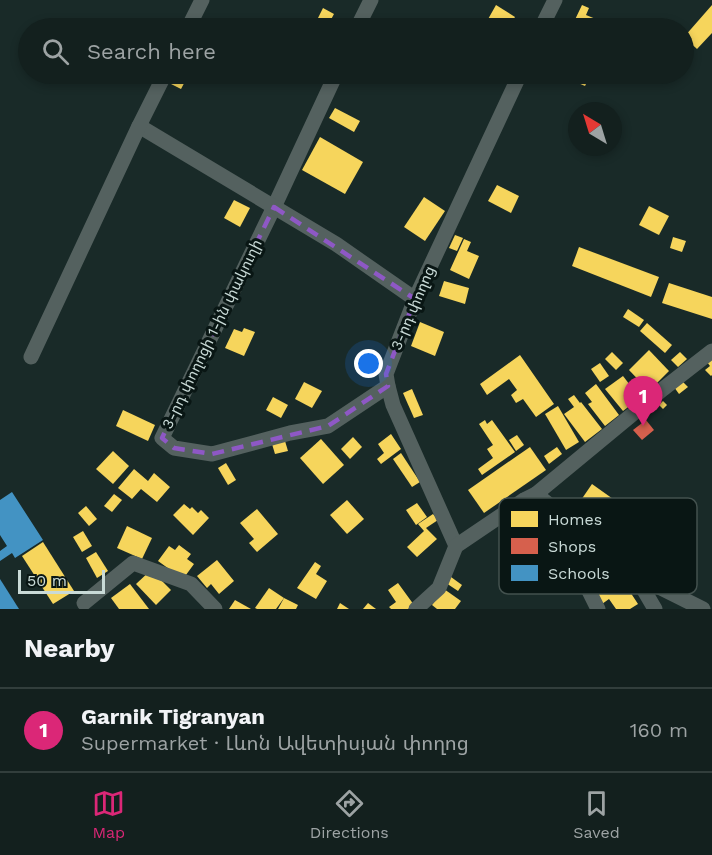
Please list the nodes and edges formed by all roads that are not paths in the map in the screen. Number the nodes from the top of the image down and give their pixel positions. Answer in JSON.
{"nodes":[{"id":1,"x":202,"y":0,"type":"edge"},
{"id":2,"x":371,"y":0,"type":"edge"},
{"id":3,"x":555,"y":0,"type":"edge"},
{"id":4,"x":193,"y":18,"type":"edge"},
{"id":5,"x":362,"y":18,"type":"edge"},
{"id":6,"x":546,"y":18,"type":"edge"},
{"id":7,"x":160,"y":84,"type":"edge"},
{"id":8,"x":331,"y":84,"type":"edge"},
{"id":9,"x":515,"y":84,"type":"edge"},
{"id":10,"x":139,"y":126,"type":"junction"},
{"id":11,"x":274,"y":207,"type":"junction"},
{"id":12,"x":415,"y":299,"type":"junction"},
{"id":13,"x":712,"y":351,"type":"edge"},
{"id":14,"x":31,"y":357,"type":"dead end"},
{"id":15,"x":388,"y":386,"type":"junction"},
{"id":16,"x":530,"y":497,"type":"edge"},
{"id":17,"x":499,"y":518,"type":"edge"},
{"id":18,"x":456,"y":546,"type":"junction"},
{"id":19,"x":590,"y":594,"type":"edge"},
{"id":20,"x":646,"y":594,"type":"edge"},
{"id":21,"x":673,"y":594,"type":"edge"},
{"id":22,"x":84,"y":603,"type":"dead end"},
{"id":23,"x":215,"y":609,"type":"edge"},
{"id":24,"x":416,"y":609,"type":"edge"},
{"id":25,"x":598,"y":609,"type":"edge"},
{"id":26,"x":655,"y":609,"type":"edge"},
{"id":27,"x":703,"y":609,"type":"edge"}],
"edges":[{"from":1,"to":4,"type":"street"},
{"from":2,"to":5,"type":"street"},
{"from":3,"to":6,"type":"street"},
{"from":7,"to":10,"type":"street"},
{"from":8,"to":11,"type":"street","name":"3-րդ փողոցի 1-ին փակուղի"},
{"from":9,"to":12,"type":"street","name":"3-րդ փողոց"},
{"from":10,"to":11,"type":"street"},
{"from":10,"to":14,"type":"street"},
{"from":11,"to":12,"type":"street"},
{"from":11,"to":15,"type":"street","name":"3-րդ փողոցի 1-ին փակուղի"},
{"from":12,"to":15,"type":"street","name":"3-րդ փողոց"},
{"from":13,"to":16,"type":"street"},
{"from":15,"to":18,"type":"street","name":"3-րդ փողոց"},
{"from":17,"to":18,"type":"street"},
{"from":18,"to":24,"type":"street"},
{"from":19,"to":25,"type":"street"},
{"from":20,"to":26,"type":"street"},
{"from":21,"to":27,"type":"street"},
{"from":22,"to":23,"type":"street"}]}
